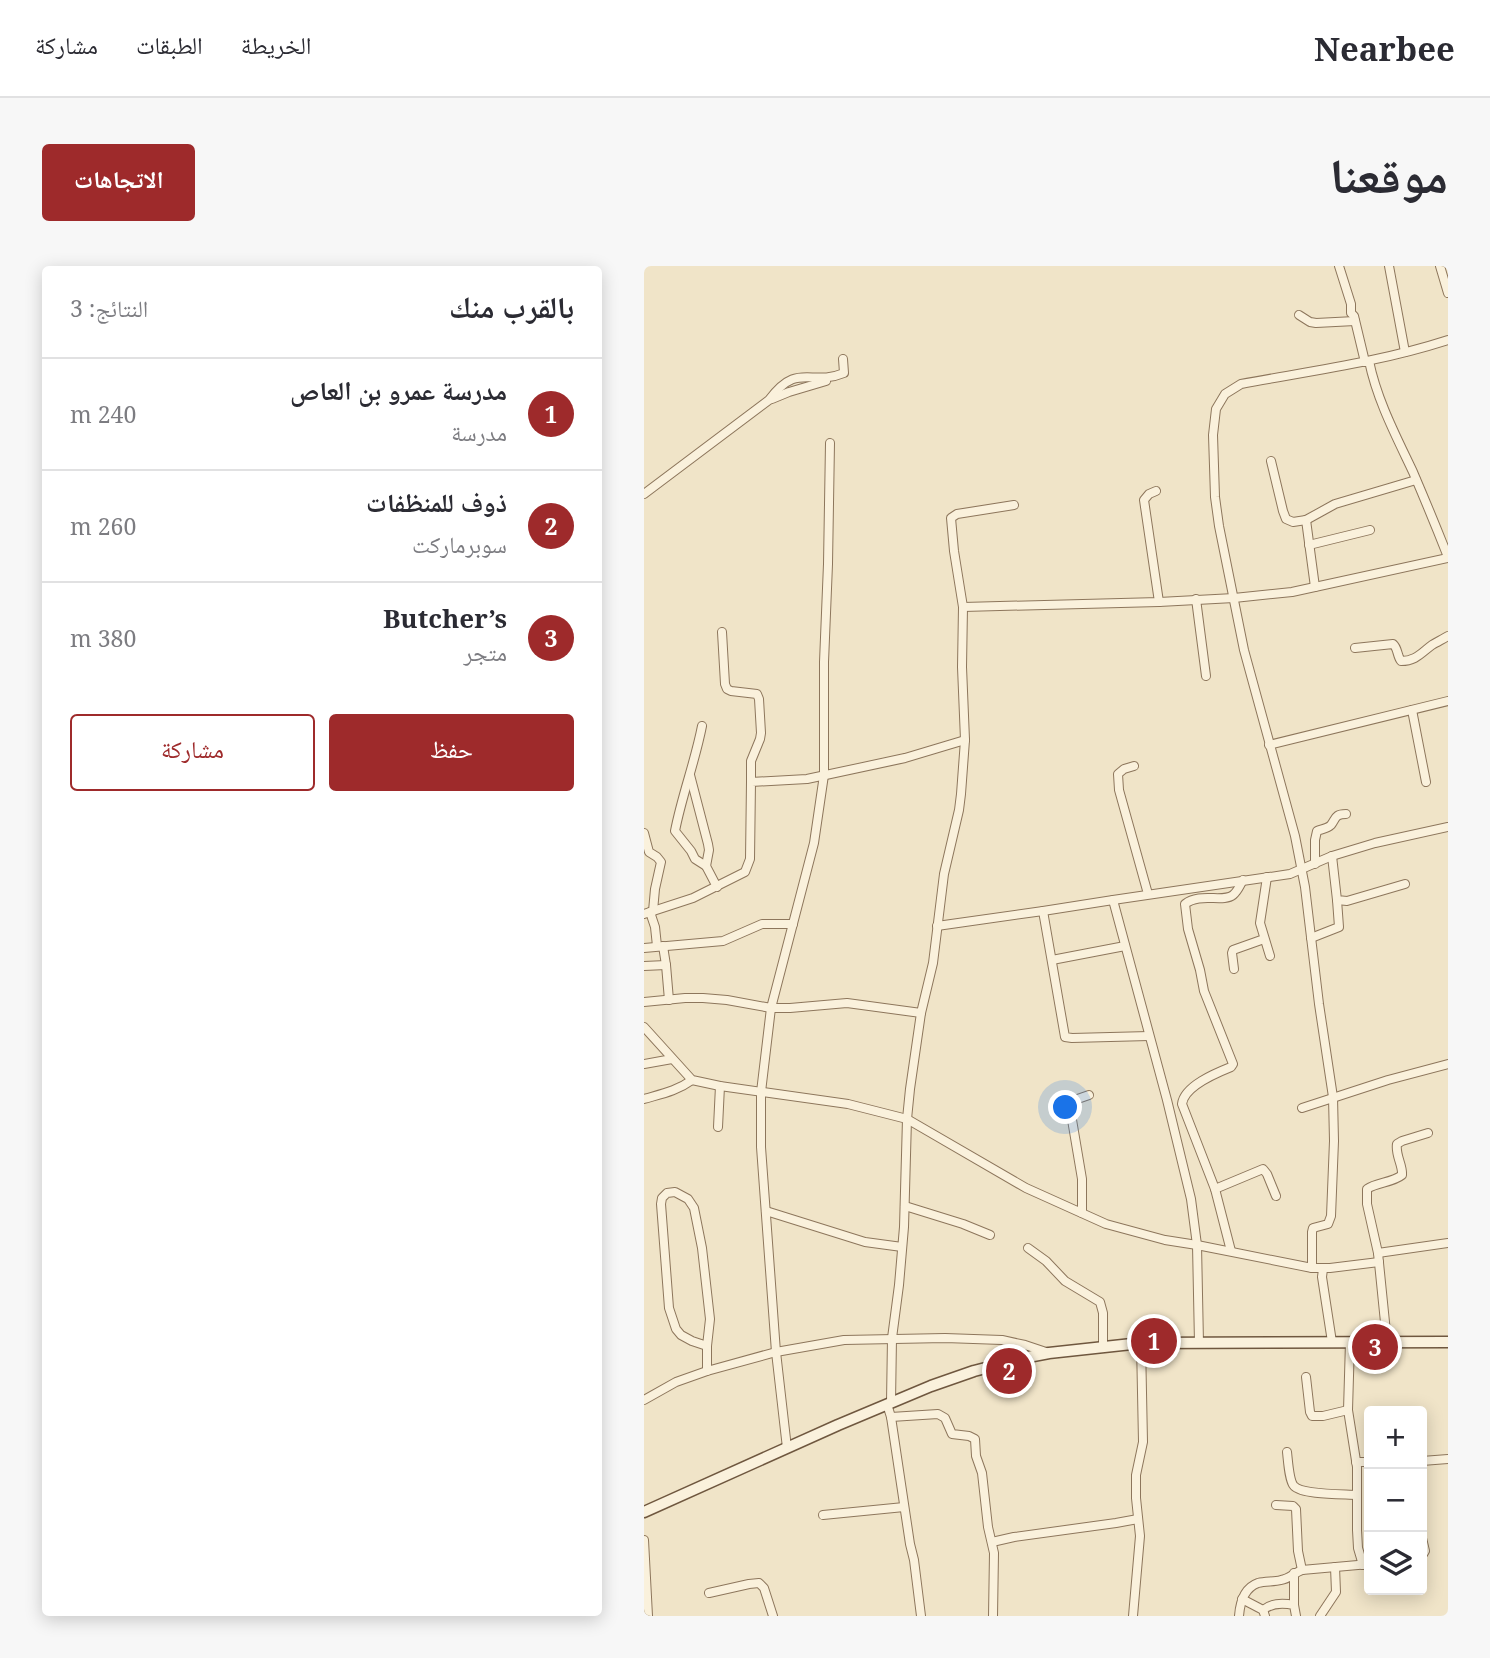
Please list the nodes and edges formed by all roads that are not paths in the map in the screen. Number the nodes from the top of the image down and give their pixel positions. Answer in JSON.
{"nodes":[{"id":1,"x":1339,"y":266,"type":"edge"},
{"id":2,"x":1390,"y":266,"type":"edge"},
{"id":3,"x":1440,"y":266,"type":"edge"},
{"id":4,"x":1448,"y":293,"type":"edge"},
{"id":5,"x":1299,"y":315,"type":"dead end"},
{"id":6,"x":1355,"y":321,"type":"junction"},
{"id":7,"x":1448,"y":340,"type":"edge"},
{"id":8,"x":1405,"y":352,"type":"junction"},
{"id":9,"x":843,"y":359,"type":"dead end"},
{"id":10,"x":1367,"y":361,"type":"junction"},
{"id":11,"x":830,"y":443,"type":"dead end"},
{"id":12,"x":1271,"y":461,"type":"dead end"},
{"id":13,"x":1416,"y":480,"type":"junction"},
{"id":14,"x":1156,"y":491,"type":"dead end"},
{"id":15,"x":644,"y":494,"type":"edge"},
{"id":16,"x":1014,"y":505,"type":"dead end"},
{"id":17,"x":1306,"y":520,"type":"junction"},
{"id":18,"x":1370,"y":530,"type":"dead end"},
{"id":19,"x":1309,"y":545,"type":"junction"},
{"id":20,"x":1448,"y":558,"type":"edge"},
{"id":21,"x":1315,"y":587,"type":"junction"},
{"id":22,"x":1234,"y":598,"type":"junction"},
{"id":23,"x":1196,"y":599,"type":"junction"},
{"id":24,"x":1159,"y":601,"type":"junction"},
{"id":25,"x":963,"y":607,"type":"junction"},
{"id":26,"x":722,"y":632,"type":"dead end"},
{"id":27,"x":1448,"y":636,"type":"edge"},
{"id":28,"x":1355,"y":648,"type":"dead end"},
{"id":29,"x":1206,"y":676,"type":"dead end"},
{"id":30,"x":1448,"y":701,"type":"edge"},
{"id":31,"x":1412,"y":710,"type":"junction"},
{"id":32,"x":702,"y":726,"type":"dead end"},
{"id":33,"x":965,"y":740,"type":"junction"},
{"id":34,"x":1269,"y":745,"type":"junction"},
{"id":35,"x":1134,"y":766,"type":"dead end"},
{"id":36,"x":690,"y":772,"type":"junction"},
{"id":37,"x":824,"y":775,"type":"junction"},
{"id":38,"x":751,"y":782,"type":"junction"},
{"id":39,"x":1426,"y":782,"type":"dead end"},
{"id":40,"x":1346,"y":814,"type":"dead end"},
{"id":41,"x":1448,"y":827,"type":"edge"},
{"id":42,"x":644,"y":833,"type":"edge"},
{"id":43,"x":647,"y":852,"type":"edge"},
{"id":44,"x":1332,"y":856,"type":"junction"},
{"id":45,"x":1315,"y":864,"type":"junction"},
{"id":46,"x":706,"y":866,"type":"junction"},
{"id":47,"x":1302,"y":870,"type":"junction"},
{"id":48,"x":1267,"y":877,"type":"junction"},
{"id":49,"x":1243,"y":880,"type":"junction"},
{"id":50,"x":1405,"y":884,"type":"dead end"},
{"id":51,"x":717,"y":887,"type":"junction"},
{"id":52,"x":1148,"y":894,"type":"junction"},
{"id":53,"x":1113,"y":900,"type":"junction"},
{"id":54,"x":1337,"y":900,"type":"junction"},
{"id":55,"x":1043,"y":911,"type":"junction"},
{"id":56,"x":649,"y":912,"type":"edge"},
{"id":57,"x":793,"y":924,"type":"junction"},
{"id":58,"x":937,"y":926,"type":"junction"},
{"id":59,"x":1311,"y":938,"type":"junction"},
{"id":60,"x":1264,"y":939,"type":"junction"},
{"id":61,"x":660,"y":946,"type":"junction"},
{"id":62,"x":1125,"y":946,"type":"junction"},
{"id":63,"x":644,"y":948,"type":"edge"},
{"id":64,"x":1270,"y":956,"type":"dead end"},
{"id":65,"x":1052,"y":960,"type":"junction"},
{"id":66,"x":667,"y":965,"type":"junction"},
{"id":67,"x":644,"y":966,"type":"edge"},
{"id":68,"x":1234,"y":969,"type":"dead end"},
{"id":69,"x":669,"y":1000,"type":"junction"},
{"id":70,"x":644,"y":1003,"type":"edge"},
{"id":71,"x":771,"y":1008,"type":"junction"},
{"id":72,"x":921,"y":1013,"type":"junction"},
{"id":73,"x":644,"y":1027,"type":"edge"},
{"id":74,"x":1149,"y":1036,"type":"junction"},
{"id":75,"x":672,"y":1059,"type":"junction"},
{"id":76,"x":1448,"y":1064,"type":"edge"},
{"id":77,"x":644,"y":1065,"type":"edge"},
{"id":78,"x":692,"y":1080,"type":"junction"},
{"id":79,"x":720,"y":1086,"type":"junction"},
{"id":80,"x":761,"y":1092,"type":"junction"},
{"id":81,"x":1088,"y":1095,"type":"dead end"},
{"id":82,"x":1333,"y":1097,"type":"junction"},
{"id":83,"x":644,"y":1099,"type":"edge"},
{"id":84,"x":1302,"y":1108,"type":"dead end"},
{"id":85,"x":907,"y":1119,"type":"junction"},
{"id":86,"x":718,"y":1127,"type":"dead end"},
{"id":87,"x":1428,"y":1133,"type":"dead end"},
{"id":88,"x":1215,"y":1189,"type":"junction"},
{"id":89,"x":1276,"y":1196,"type":"dead end"},
{"id":90,"x":905,"y":1206,"type":"junction"},
{"id":91,"x":766,"y":1212,"type":"junction"},
{"id":92,"x":1082,"y":1213,"type":"junction"},
{"id":93,"x":990,"y":1235,"type":"dead end"},
{"id":94,"x":1448,"y":1242,"type":"edge"},
{"id":95,"x":1197,"y":1245,"type":"junction"},
{"id":96,"x":902,"y":1247,"type":"junction"},
{"id":97,"x":1028,"y":1248,"type":"dead end"},
{"id":98,"x":1231,"y":1251,"type":"junction"},
{"id":99,"x":1379,"y":1258,"type":"junction"},
{"id":100,"x":1312,"y":1268,"type":"junction"},
{"id":101,"x":1323,"y":1269,"type":"junction"},
{"id":102,"x":892,"y":1338,"type":"junction"},
{"id":103,"x":1199,"y":1342,"type":"junction"},
{"id":104,"x":1332,"y":1342,"type":"junction"},
{"id":105,"x":1350,"y":1342,"type":"junction"},
{"id":106,"x":1387,"y":1342,"type":"junction"},
{"id":107,"x":1448,"y":1342,"type":"edge"},
{"id":108,"x":1141,"y":1343,"type":"junction"},
{"id":109,"x":707,"y":1346,"type":"junction"},
{"id":110,"x":1103,"y":1346,"type":"junction"},
{"id":111,"x":776,"y":1352,"type":"junction"},
{"id":112,"x":1049,"y":1353,"type":"junction"},
{"id":113,"x":707,"y":1371,"type":"junction"},
{"id":114,"x":1306,"y":1377,"type":"dead end"},
{"id":115,"x":644,"y":1400,"type":"edge"},
{"id":116,"x":889,"y":1403,"type":"junction"},
{"id":117,"x":1348,"y":1410,"type":"junction"},
{"id":118,"x":891,"y":1417,"type":"junction"},
{"id":119,"x":787,"y":1448,"type":"junction"},
{"id":120,"x":1287,"y":1452,"type":"dead end"},
{"id":121,"x":1448,"y":1459,"type":"edge"},
{"id":122,"x":1427,"y":1461,"type":"edge"},
{"id":123,"x":1356,"y":1462,"type":"junction"},
{"id":124,"x":1364,"y":1462,"type":"edge"},
{"id":125,"x":1356,"y":1495,"type":"junction"},
{"id":126,"x":1276,"y":1505,"type":"dead end"},
{"id":127,"x":904,"y":1507,"type":"junction"},
{"id":128,"x":644,"y":1512,"type":"edge"},
{"id":129,"x":823,"y":1515,"type":"dead end"},
{"id":130,"x":1138,"y":1519,"type":"junction"},
{"id":131,"x":644,"y":1540,"type":"edge"},
{"id":132,"x":992,"y":1542,"type":"junction"},
{"id":133,"x":1364,"y":1560,"type":"edge"},
{"id":134,"x":1364,"y":1564,"type":"edge"},
{"id":135,"x":1335,"y":1567,"type":"junction"},
{"id":136,"x":1298,"y":1572,"type":"junction"},
{"id":137,"x":709,"y":1593,"type":"dead end"},
{"id":138,"x":1242,"y":1599,"type":"junction"},
{"id":139,"x":1294,"y":1605,"type":"junction"},
{"id":140,"x":1264,"y":1613,"type":"edge"},
{"id":141,"x":648,"y":1616,"type":"edge"},
{"id":142,"x":773,"y":1616,"type":"edge"},
{"id":143,"x":921,"y":1616,"type":"edge"},
{"id":144,"x":993,"y":1616,"type":"edge"},
{"id":145,"x":1133,"y":1616,"type":"edge"},
{"id":146,"x":1239,"y":1616,"type":"edge"},
{"id":147,"x":1296,"y":1616,"type":"edge"},
{"id":148,"x":1320,"y":1616,"type":"edge"}],
"edges":[{"from":1,"to":6,"type":"street"},
{"from":2,"to":8,"type":"street"},
{"from":3,"to":4,"type":"street"},
{"from":5,"to":6,"type":"street"},
{"from":6,"to":10,"type":"street"},
{"from":7,"to":8,"type":"street"},
{"from":8,"to":10,"type":"street"},
{"from":9,"to":15,"type":"street"},
{"from":10,"to":13,"type":"street"},
{"from":10,"to":22,"type":"street"},
{"from":11,"to":37,"type":"street"},
{"from":12,"to":17,"type":"street"},
{"from":13,"to":17,"type":"street"},
{"from":13,"to":20,"type":"street"},
{"from":14,"to":24,"type":"street"},
{"from":16,"to":25,"type":"street"},
{"from":17,"to":19,"type":"street"},
{"from":18,"to":19,"type":"street"},
{"from":19,"to":21,"type":"street"},
{"from":20,"to":21,"type":"street"},
{"from":21,"to":22,"type":"street"},
{"from":22,"to":23,"type":"street"},
{"from":22,"to":34,"type":"street"},
{"from":23,"to":24,"type":"street"},
{"from":23,"to":29,"type":"street"},
{"from":24,"to":25,"type":"street"},
{"from":25,"to":33,"type":"street"},
{"from":26,"to":38,"type":"street"},
{"from":27,"to":28,"type":"street"},
{"from":30,"to":31,"type":"street"},
{"from":31,"to":34,"type":"street"},
{"from":31,"to":39,"type":"street"},
{"from":32,"to":36,"type":"street"},
{"from":33,"to":37,"type":"street"},
{"from":33,"to":58,"type":"street"},
{"from":34,"to":47,"type":"street"},
{"from":35,"to":52,"type":"street"},
{"from":36,"to":46,"type":"street"},
{"from":36,"to":46,"type":"street"},
{"from":37,"to":38,"type":"street"},
{"from":37,"to":57,"type":"street"},
{"from":38,"to":51,"type":"street"},
{"from":40,"to":45,"type":"street"},
{"from":41,"to":44,"type":"street"},
{"from":42,"to":43,"type":"street"},
{"from":43,"to":56,"type":"street"},
{"from":44,"to":45,"type":"street"},
{"from":44,"to":54,"type":"street"},
{"from":45,"to":47,"type":"street"},
{"from":46,"to":51,"type":"street"},
{"from":47,"to":48,"type":"street"},
{"from":47,"to":59,"type":"street"},
{"from":48,"to":49,"type":"street"},
{"from":48,"to":60,"type":"street"},
{"from":49,"to":52,"type":"street"},
{"from":49,"to":88,"type":"street"},
{"from":50,"to":54,"type":"street"},
{"from":51,"to":56,"type":"street"},
{"from":52,"to":53,"type":"street"},
{"from":53,"to":55,"type":"street"},
{"from":53,"to":62,"type":"street"},
{"from":54,"to":59,"type":"street"},
{"from":55,"to":58,"type":"street"},
{"from":55,"to":65,"type":"street"},
{"from":56,"to":61,"type":"street"},
{"from":57,"to":61,"type":"street"},
{"from":57,"to":71,"type":"street"},
{"from":58,"to":72,"type":"street"},
{"from":59,"to":82,"type":"street"},
{"from":60,"to":64,"type":"street"},
{"from":60,"to":68,"type":"street"},
{"from":61,"to":63,"type":"street"},
{"from":61,"to":66,"type":"street"},
{"from":62,"to":65,"type":"street"},
{"from":62,"to":74,"type":"street"},
{"from":65,"to":74,"type":"street"},
{"from":66,"to":67,"type":"street"},
{"from":66,"to":69,"type":"street"},
{"from":69,"to":70,"type":"street"},
{"from":69,"to":71,"type":"street"},
{"from":71,"to":72,"type":"street"},
{"from":71,"to":80,"type":"street"},
{"from":72,"to":85,"type":"street"},
{"from":73,"to":75,"type":"street"},
{"from":74,"to":95,"type":"street"},
{"from":75,"to":77,"type":"street"},
{"from":75,"to":78,"type":"street"},
{"from":76,"to":82,"type":"street"},
{"from":78,"to":79,"type":"street"},
{"from":78,"to":83,"type":"street"},
{"from":79,"to":80,"type":"street"},
{"from":79,"to":86,"type":"street"},
{"from":80,"to":85,"type":"street"},
{"from":80,"to":91,"type":"street"},
{"from":81,"to":92,"type":"street"},
{"from":82,"to":84,"type":"street"},
{"from":82,"to":100,"type":"street"},
{"from":85,"to":90,"type":"street"},
{"from":85,"to":92,"type":"street"},
{"from":87,"to":99,"type":"street"},
{"from":88,"to":89,"type":"street"},
{"from":88,"to":98,"type":"street"},
{"from":90,"to":93,"type":"street"},
{"from":90,"to":96,"type":"street"},
{"from":91,"to":96,"type":"street"},
{"from":91,"to":111,"type":"street"},
{"from":92,"to":95,"type":"street"},
{"from":94,"to":99,"type":"street"},
{"from":95,"to":98,"type":"street"},
{"from":95,"to":103,"type":"street"},
{"from":96,"to":102,"type":"street"},
{"from":97,"to":110,"type":"street"},
{"from":98,"to":100,"type":"street"},
{"from":99,"to":101,"type":"street"},
{"from":99,"to":106,"type":"street"},
{"from":100,"to":101,"type":"street"},
{"from":101,"to":104,"type":"street"},
{"from":102,"to":111,"type":"street"},
{"from":102,"to":112,"type":"street"},
{"from":102,"to":116,"type":"street"},
{"from":103,"to":104,"type":"street"},
{"from":103,"to":108,"type":"street"},
{"from":104,"to":105,"type":"street"},
{"from":105,"to":106,"type":"street"},
{"from":105,"to":117,"type":"street"},
{"from":106,"to":107,"type":"street"},
{"from":108,"to":110,"type":"street"},
{"from":108,"to":130,"type":"street"},
{"from":109,"to":109,"type":"street"},
{"from":109,"to":113,"type":"street"},
{"from":110,"to":112,"type":"street"},
{"from":111,"to":113,"type":"street"},
{"from":111,"to":119,"type":"street"},
{"from":112,"to":116,"type":"street"},
{"from":113,"to":115,"type":"street"},
{"from":114,"to":117,"type":"street"},
{"from":116,"to":118,"type":"street"},
{"from":116,"to":119,"type":"street"},
{"from":117,"to":123,"type":"street"},
{"from":118,"to":127,"type":"street"},
{"from":118,"to":132,"type":"street"},
{"from":119,"to":128,"type":"street"},
{"from":120,"to":125,"type":"street"},
{"from":121,"to":122,"type":"street"},
{"from":123,"to":124,"type":"street"},
{"from":123,"to":125,"type":"street"},
{"from":125,"to":133,"type":"street"},
{"from":126,"to":136,"type":"street"},
{"from":127,"to":129,"type":"street"},
{"from":127,"to":143,"type":"street"},
{"from":130,"to":132,"type":"street"},
{"from":130,"to":145,"type":"street"},
{"from":131,"to":141,"type":"street"},
{"from":132,"to":144,"type":"street"},
{"from":134,"to":135,"type":"street"},
{"from":135,"to":136,"type":"street"},
{"from":135,"to":148,"type":"street"},
{"from":136,"to":138,"type":"street"},
{"from":136,"to":139,"type":"street"},
{"from":137,"to":142,"type":"street"},
{"from":138,"to":140,"type":"street"},
{"from":138,"to":146,"type":"street"},
{"from":139,"to":140,"type":"street"},
{"from":139,"to":147,"type":"street"}]}
